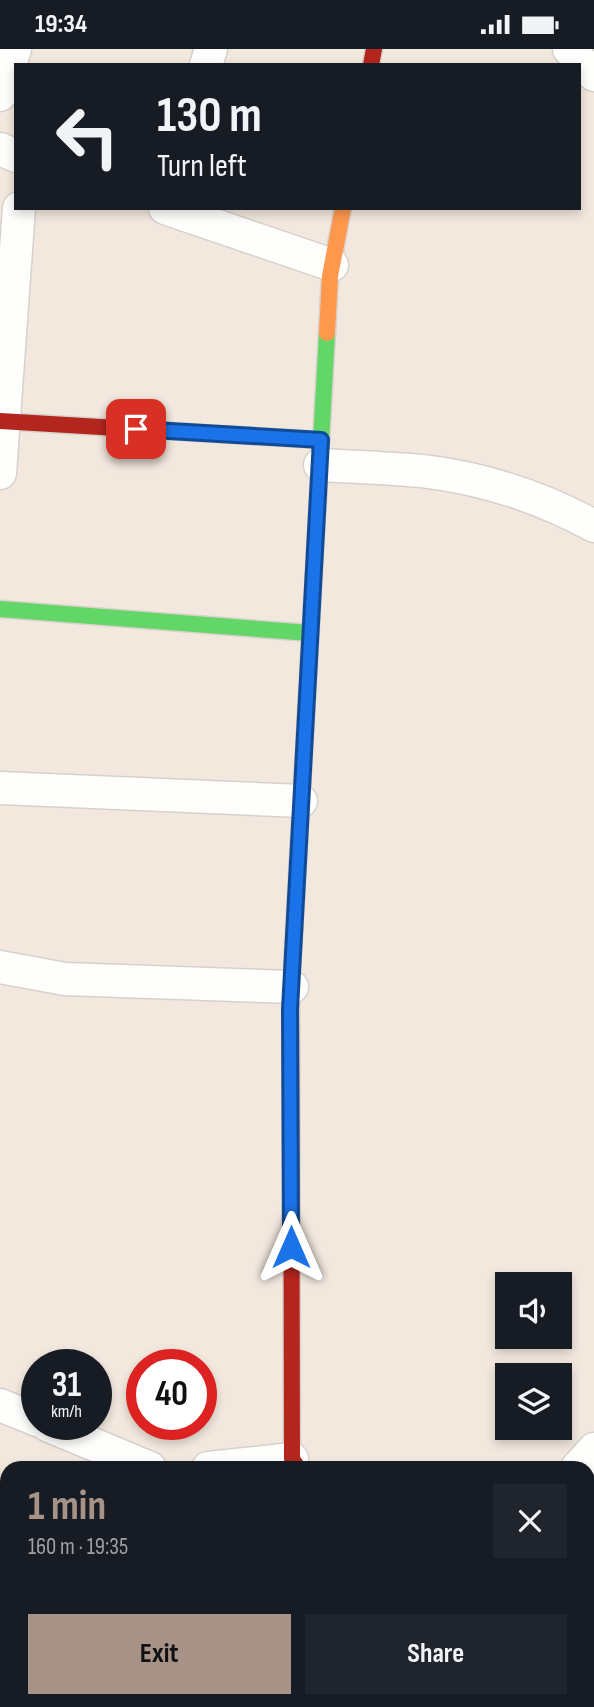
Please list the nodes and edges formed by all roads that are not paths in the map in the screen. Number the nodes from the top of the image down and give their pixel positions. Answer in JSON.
{"nodes":[{"id":1,"x":15,"y":49,"type":"edge"},
{"id":2,"x":569,"y":49,"type":"edge"},
{"id":3,"x":594,"y":75,"type":"edge"},
{"id":4,"x":0,"y":95,"type":"edge"},
{"id":5,"x":19,"y":210,"type":"edge"},
{"id":6,"x":171,"y":210,"type":"edge"},
{"id":7,"x":343,"y":210,"type":"edge"},
{"id":8,"x":332,"y":265,"type":"junction"},
{"id":9,"x":2,"y":422,"type":"edge"},
{"id":10,"x":320,"y":453,"type":"junction"},
{"id":11,"x":0,"y":473,"type":"edge"},
{"id":12,"x":594,"y":526,"type":"edge"},
{"id":13,"x":0,"y":608,"type":"edge"},
{"id":14,"x":310,"y":633,"type":"junction"},
{"id":15,"x":0,"y":787,"type":"edge"},
{"id":16,"x":301,"y":801,"type":"junction"},
{"id":17,"x":0,"y":967,"type":"edge"},
{"id":18,"x":292,"y":986,"type":"junction"},
{"id":19,"x":0,"y":1405,"type":"edge"},
{"id":20,"x":21,"y":1414,"type":"edge"},
{"id":21,"x":83,"y":1440,"type":"edge"},
{"id":22,"x":133,"y":1461,"type":"edge"},
{"id":23,"x":292,"y":1461,"type":"edge"}],
"edges":[{"from":1,"to":4,"type":"street"},
{"from":2,"to":3,"type":"street"},
{"from":5,"to":9,"type":"street"},
{"from":6,"to":8,"type":"street"},
{"from":7,"to":8,"type":"street"},
{"from":8,"to":10,"type":"street"},
{"from":9,"to":10,"type":"street"},
{"from":9,"to":11,"type":"street"},
{"from":10,"to":12,"type":"street"},
{"from":10,"to":14,"type":"street"},
{"from":13,"to":14,"type":"street"},
{"from":14,"to":16,"type":"street"},
{"from":15,"to":16,"type":"street"},
{"from":16,"to":18,"type":"street"},
{"from":17,"to":18,"type":"street"},
{"from":18,"to":23,"type":"street"},
{"from":19,"to":20,"type":"street"},
{"from":21,"to":22,"type":"street"}]}
